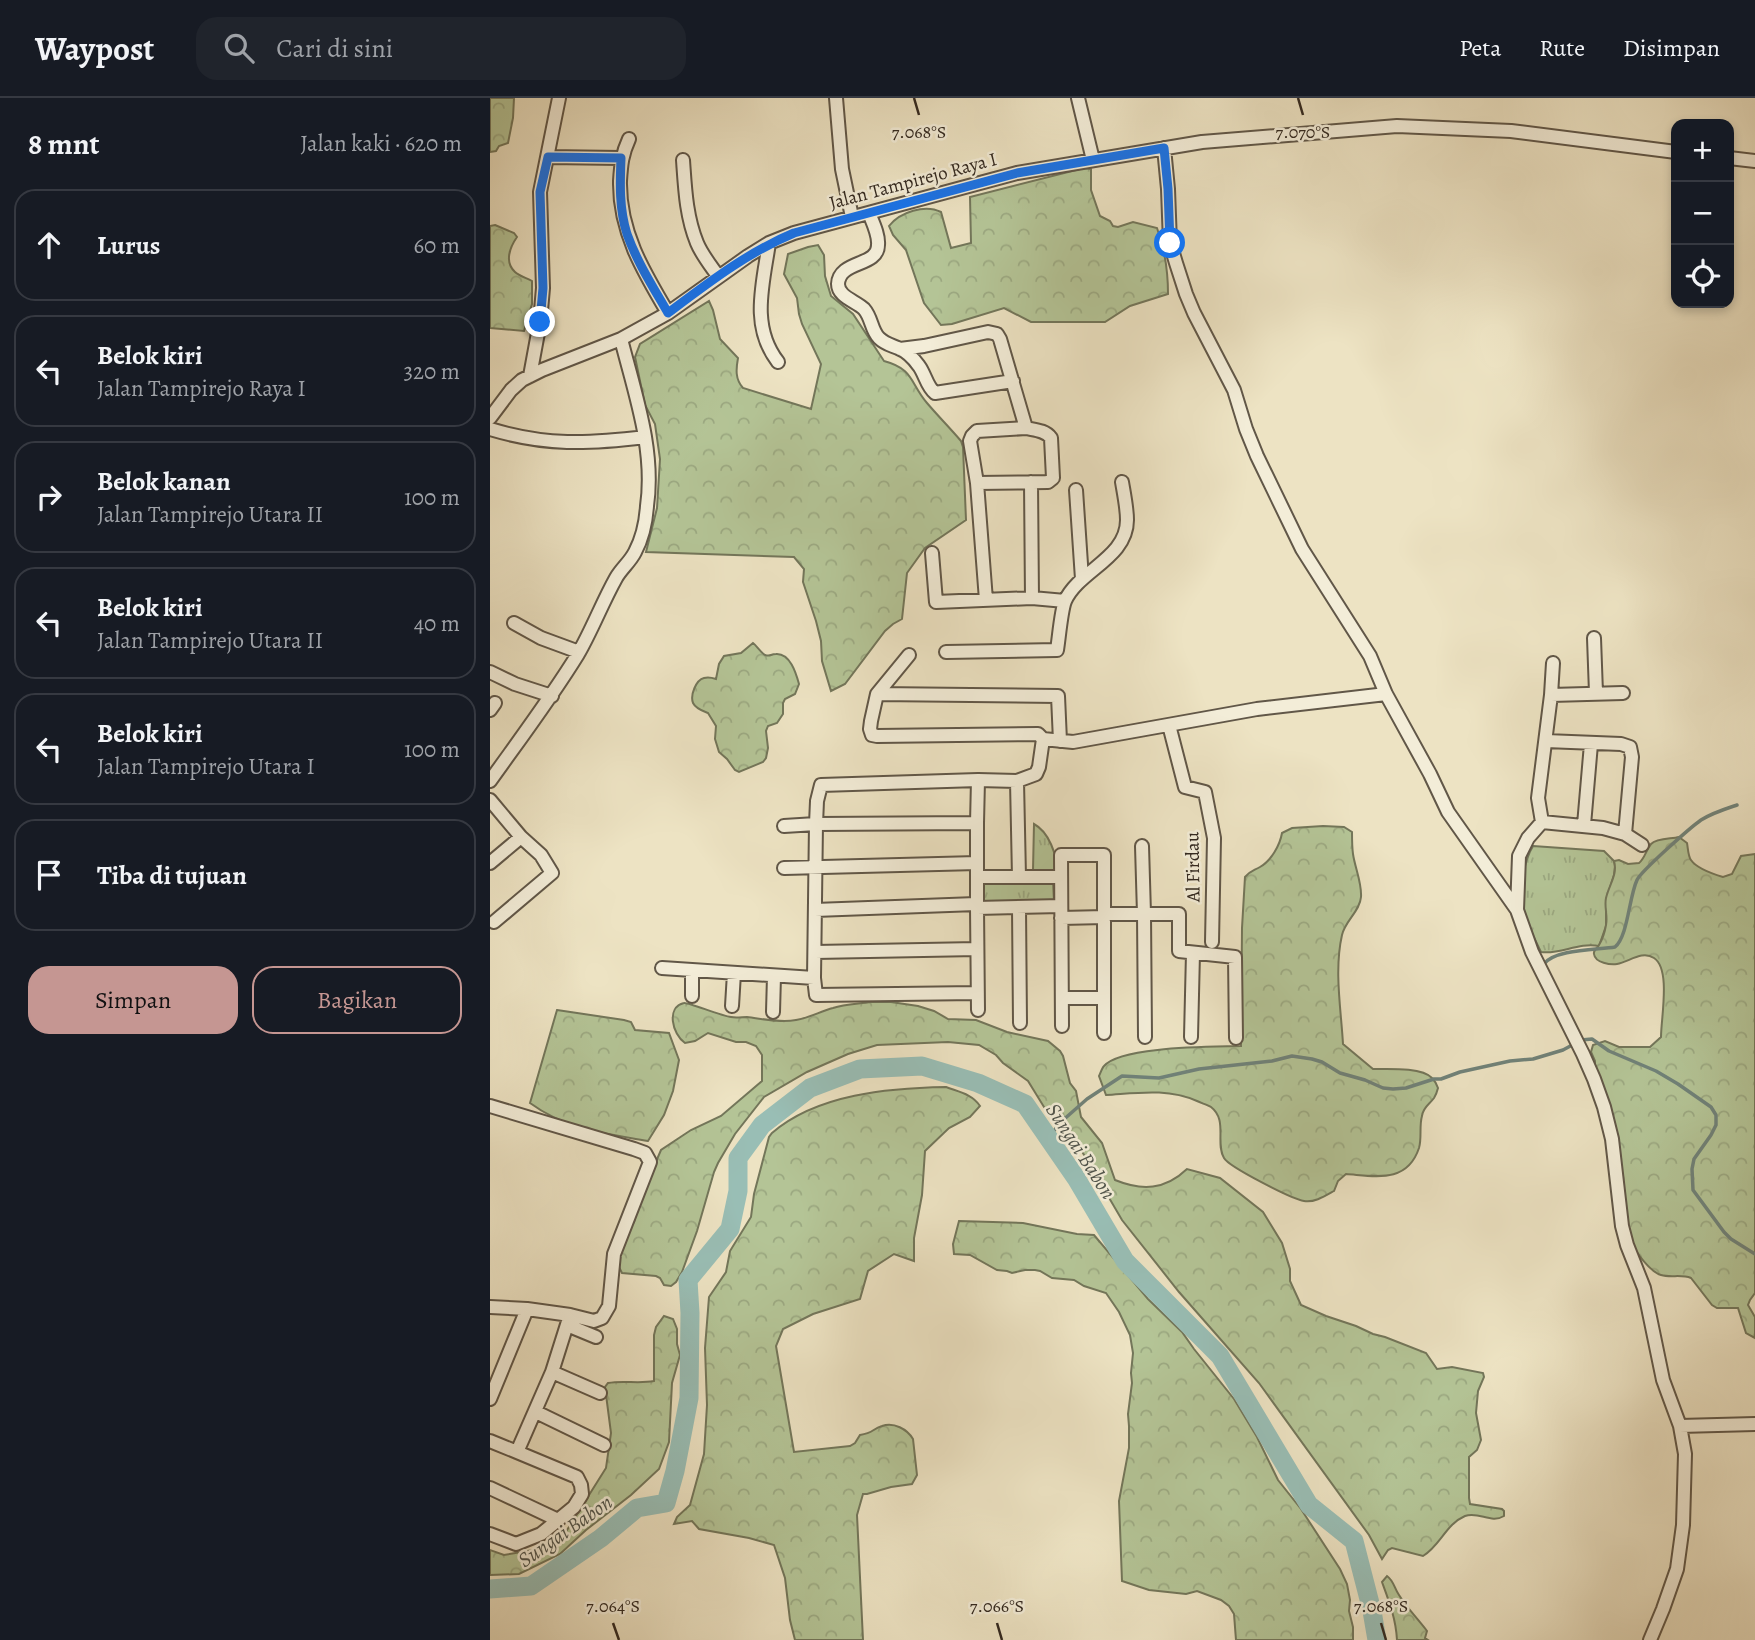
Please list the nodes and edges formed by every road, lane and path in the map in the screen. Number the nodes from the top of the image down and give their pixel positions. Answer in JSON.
{"nodes":[{"id":1,"x":559,"y":98,"type":"edge"},
{"id":2,"x":836,"y":98,"type":"edge"},
{"id":3,"x":1078,"y":98,"type":"edge"},
{"id":4,"x":629,"y":139,"type":"dead end"},
{"id":5,"x":1164,"y":148,"type":"junction"},
{"id":6,"x":1671,"y":151,"type":"edge"},
{"id":7,"x":548,"y":157,"type":"junction"},
{"id":8,"x":621,"y":158,"type":"junction"},
{"id":9,"x":1734,"y":159,"type":"edge"},
{"id":10,"x":683,"y":160,"type":"dead end"},
{"id":11,"x":1093,"y":160,"type":"junction"},
{"id":12,"x":1755,"y":161,"type":"edge"},
{"id":13,"x":869,"y":214,"type":"junction"},
{"id":14,"x":852,"y":217,"type":"junction"},
{"id":15,"x":769,"y":243,"type":"junction"},
{"id":16,"x":718,"y":276,"type":"junction"},
{"id":17,"x":668,"y":313,"type":"junction"},
{"id":18,"x":621,"y":340,"type":"junction"},
{"id":19,"x":900,"y":349,"type":"junction"},
{"id":20,"x":778,"y":362,"type":"dead end"},
{"id":21,"x":530,"y":376,"type":"junction"},
{"id":22,"x":1013,"y":381,"type":"junction"},
{"id":23,"x":490,"y":418,"type":"edge"},
{"id":24,"x":1026,"y":428,"type":"junction"},
{"id":25,"x":490,"y":429,"type":"edge"},
{"id":26,"x":645,"y":437,"type":"junction"},
{"id":27,"x":1031,"y":482,"type":"junction"},
{"id":28,"x":1122,"y":482,"type":"dead end"},
{"id":29,"x":977,"y":483,"type":"junction"},
{"id":30,"x":1076,"y":490,"type":"dead end"},
{"id":31,"x":932,"y":553,"type":"dead end"},
{"id":32,"x":1082,"y":579,"type":"junction"},
{"id":33,"x":1032,"y":598,"type":"junction"},
{"id":34,"x":986,"y":600,"type":"junction"},
{"id":35,"x":1065,"y":601,"type":"junction"},
{"id":36,"x":514,"y":623,"type":"dead end"},
{"id":37,"x":1594,"y":638,"type":"dead end"},
{"id":38,"x":579,"y":652,"type":"junction"},
{"id":39,"x":946,"y":652,"type":"dead end"},
{"id":40,"x":909,"y":654,"type":"dead end"},
{"id":41,"x":1553,"y":663,"type":"dead end"},
{"id":42,"x":490,"y":671,"type":"edge"},
{"id":43,"x":1596,"y":693,"type":"junction"},
{"id":44,"x":1623,"y":693,"type":"dead end"},
{"id":45,"x":877,"y":694,"type":"junction"},
{"id":46,"x":1387,"y":694,"type":"junction"},
{"id":47,"x":1551,"y":695,"type":"junction"},
{"id":48,"x":552,"y":696,"type":"junction"},
{"id":49,"x":1169,"y":725,"type":"junction"},
{"id":50,"x":1043,"y":739,"type":"junction"},
{"id":51,"x":1060,"y":741,"type":"junction"},
{"id":52,"x":1546,"y":741,"type":"junction"},
{"id":53,"x":1591,"y":744,"type":"junction"},
{"id":54,"x":978,"y":780,"type":"junction"},
{"id":55,"x":490,"y":781,"type":"edge"},
{"id":56,"x":1017,"y":781,"type":"junction"},
{"id":57,"x":490,"y":800,"type":"edge"},
{"id":58,"x":1542,"y":822,"type":"junction"},
{"id":59,"x":977,"y":823,"type":"junction"},
{"id":60,"x":816,"y":824,"type":"junction"},
{"id":61,"x":1584,"y":825,"type":"junction"},
{"id":62,"x":784,"y":826,"type":"dead end"},
{"id":63,"x":1625,"y":834,"type":"junction"},
{"id":64,"x":521,"y":837,"type":"junction"},
{"id":65,"x":1642,"y":845,"type":"dead end"},
{"id":66,"x":1142,"y":846,"type":"dead end"},
{"id":67,"x":490,"y":863,"type":"edge"},
{"id":68,"x":977,"y":863,"type":"junction"},
{"id":69,"x":816,"y":867,"type":"junction"},
{"id":70,"x":784,"y":868,"type":"dead end"},
{"id":71,"x":977,"y":877,"type":"junction"},
{"id":72,"x":1019,"y":877,"type":"junction"},
{"id":73,"x":1061,"y":877,"type":"junction"},
{"id":74,"x":977,"y":906,"type":"junction"},
{"id":75,"x":1019,"y":908,"type":"junction"},
{"id":76,"x":815,"y":910,"type":"junction"},
{"id":77,"x":1517,"y":910,"type":"junction"},
{"id":78,"x":1061,"y":912,"type":"junction"},
{"id":79,"x":1144,"y":914,"type":"junction"},
{"id":80,"x":1105,"y":915,"type":"junction"},
{"id":81,"x":494,"y":922,"type":"dead end"},
{"id":82,"x":1212,"y":942,"type":"dead end"},
{"id":83,"x":977,"y":950,"type":"junction"},
{"id":84,"x":815,"y":952,"type":"junction"},
{"id":85,"x":1193,"y":953,"type":"junction"},
{"id":86,"x":662,"y":968,"type":"dead end"},
{"id":87,"x":692,"y":970,"type":"junction"},
{"id":88,"x":734,"y":973,"type":"junction"},
{"id":89,"x":774,"y":976,"type":"junction"},
{"id":90,"x":814,"y":978,"type":"junction"},
{"id":91,"x":977,"y":993,"type":"junction"},
{"id":92,"x":692,"y":996,"type":"dead end"},
{"id":93,"x":1062,"y":998,"type":"junction"},
{"id":94,"x":1104,"y":998,"type":"junction"},
{"id":95,"x":732,"y":1006,"type":"dead end"},
{"id":96,"x":978,"y":1010,"type":"dead end"},
{"id":97,"x":773,"y":1013,"type":"dead end"},
{"id":98,"x":1020,"y":1023,"type":"dead end"},
{"id":99,"x":1062,"y":1026,"type":"dead end"},
{"id":100,"x":1104,"y":1033,"type":"dead end"},
{"id":101,"x":1145,"y":1037,"type":"dead end"},
{"id":102,"x":1191,"y":1037,"type":"dead end"},
{"id":103,"x":1236,"y":1038,"type":"dead end"},
{"id":104,"x":490,"y":1106,"type":"edge"},
{"id":105,"x":490,"y":1307,"type":"edge"},
{"id":106,"x":527,"y":1309,"type":"junction"},
{"id":107,"x":568,"y":1320,"type":"junction"},
{"id":108,"x":596,"y":1338,"type":"dead end"},
{"id":109,"x":552,"y":1372,"type":"junction"},
{"id":110,"x":495,"y":1374,"type":"edge"},
{"id":111,"x":600,"y":1393,"type":"dead end"},
{"id":112,"x":490,"y":1399,"type":"edge"},
{"id":113,"x":536,"y":1412,"type":"junction"},
{"id":114,"x":1755,"y":1424,"type":"edge"},
{"id":115,"x":1680,"y":1426,"type":"junction"},
{"id":116,"x":490,"y":1441,"type":"edge"},
{"id":117,"x":604,"y":1446,"type":"dead end"},
{"id":118,"x":517,"y":1452,"type":"junction"},
{"id":119,"x":490,"y":1488,"type":"edge"},
{"id":120,"x":558,"y":1520,"type":"junction"},
{"id":121,"x":490,"y":1534,"type":"edge"},
{"id":122,"x":1650,"y":1640,"type":"edge"}],
"edges":[{"from":1,"to":7,"type":"street"},
{"from":2,"to":14,"type":"street"},
{"from":3,"to":11,"type":"street"},
{"from":4,"to":8,"type":"street"},
{"from":5,"to":6,"type":"street","name":"Jalan Tampirejo Raya I"},
{"from":5,"to":11,"type":"street","name":"Jalan Tampirejo Raya I"},
{"from":5,"to":46,"type":"street"},
{"from":7,"to":8,"type":"street"},
{"from":7,"to":21,"type":"street"},
{"from":8,"to":17,"type":"street"},
{"from":9,"to":12,"type":"street"},
{"from":10,"to":16,"type":"street"},
{"from":11,"to":13,"type":"street","name":"Jalan Tampirejo Raya I"},
{"from":13,"to":14,"type":"street","name":"Jalan Tampirejo Raya I"},
{"from":13,"to":19,"type":"street"},
{"from":14,"to":15,"type":"street","name":"Jalan Tampirejo Raya I"},
{"from":15,"to":16,"type":"street","name":"Jalan Tampirejo Raya I"},
{"from":15,"to":20,"type":"street"},
{"from":16,"to":17,"type":"street","name":"Jalan Tampirejo Raya I"},
{"from":17,"to":18,"type":"street","name":"Jalan Tampirejo Raya I"},
{"from":18,"to":21,"type":"street","name":"Jalan Tampirejo Raya I"},
{"from":18,"to":26,"type":"street"},
{"from":19,"to":22,"type":"street"},
{"from":19,"to":22,"type":"street"},
{"from":21,"to":23,"type":"street"},
{"from":22,"to":24,"type":"street"},
{"from":24,"to":27,"type":"street"},
{"from":24,"to":29,"type":"street"},
{"from":25,"to":26,"type":"street"},
{"from":26,"to":38,"type":"street"},
{"from":27,"to":29,"type":"street"},
{"from":27,"to":33,"type":"street"},
{"from":28,"to":32,"type":"street"},
{"from":29,"to":34,"type":"street"},
{"from":30,"to":32,"type":"street"},
{"from":31,"to":34,"type":"street"},
{"from":32,"to":35,"type":"street"},
{"from":33,"to":34,"type":"street"},
{"from":33,"to":35,"type":"street"},
{"from":35,"to":39,"type":"street"},
{"from":36,"to":38,"type":"street"},
{"from":37,"to":43,"type":"street"},
{"from":38,"to":48,"type":"street"},
{"from":40,"to":45,"type":"street"},
{"from":41,"to":47,"type":"street"},
{"from":42,"to":48,"type":"street"},
{"from":43,"to":44,"type":"street"},
{"from":43,"to":47,"type":"street"},
{"from":45,"to":50,"type":"street"},
{"from":45,"to":51,"type":"street"},
{"from":46,"to":49,"type":"street"},
{"from":46,"to":77,"type":"street"},
{"from":47,"to":52,"type":"street"},
{"from":48,"to":55,"type":"street"},
{"from":49,"to":51,"type":"street"},
{"from":49,"to":82,"type":"street","name":"Al Firdau"},
{"from":50,"to":51,"type":"street"},
{"from":50,"to":56,"type":"street"},
{"from":52,"to":53,"type":"street"},
{"from":52,"to":58,"type":"street"},
{"from":53,"to":61,"type":"street"},
{"from":53,"to":63,"type":"street"},
{"from":54,"to":56,"type":"street"},
{"from":54,"to":59,"type":"street"},
{"from":54,"to":60,"type":"street"},
{"from":56,"to":72,"type":"street"},
{"from":57,"to":64,"type":"street"},
{"from":58,"to":61,"type":"street"},
{"from":58,"to":77,"type":"street"},
{"from":59,"to":60,"type":"street"},
{"from":59,"to":68,"type":"street"},
{"from":60,"to":62,"type":"street"},
{"from":60,"to":69,"type":"street"},
{"from":61,"to":63,"type":"street"},
{"from":63,"to":65,"type":"street"},
{"from":64,"to":67,"type":"street"},
{"from":64,"to":81,"type":"street"},
{"from":66,"to":79,"type":"street"},
{"from":68,"to":69,"type":"street"},
{"from":68,"to":71,"type":"street"},
{"from":69,"to":70,"type":"street"},
{"from":69,"to":76,"type":"street"},
{"from":71,"to":72,"type":"street"},
{"from":71,"to":74,"type":"street"},
{"from":72,"to":73,"type":"street"},
{"from":73,"to":78,"type":"street"},
{"from":73,"to":80,"type":"street"},
{"from":74,"to":75,"type":"street"},
{"from":74,"to":76,"type":"street"},
{"from":74,"to":83,"type":"street"},
{"from":75,"to":78,"type":"street"},
{"from":75,"to":98,"type":"street"},
{"from":76,"to":84,"type":"street"},
{"from":77,"to":115,"type":"street"},
{"from":78,"to":80,"type":"street"},
{"from":78,"to":93,"type":"street"},
{"from":79,"to":80,"type":"street"},
{"from":79,"to":85,"type":"street"},
{"from":79,"to":101,"type":"street"},
{"from":80,"to":94,"type":"street"},
{"from":83,"to":84,"type":"street"},
{"from":83,"to":91,"type":"street"},
{"from":84,"to":90,"type":"street"},
{"from":85,"to":102,"type":"street"},
{"from":85,"to":103,"type":"street"},
{"from":86,"to":87,"type":"street"},
{"from":87,"to":88,"type":"street"},
{"from":87,"to":92,"type":"street"},
{"from":88,"to":89,"type":"street"},
{"from":88,"to":95,"type":"street"},
{"from":89,"to":90,"type":"street"},
{"from":89,"to":97,"type":"street"},
{"from":90,"to":91,"type":"street"},
{"from":91,"to":96,"type":"street"},
{"from":93,"to":94,"type":"street"},
{"from":93,"to":99,"type":"street"},
{"from":94,"to":100,"type":"street"},
{"from":104,"to":107,"type":"street"},
{"from":105,"to":106,"type":"street"},
{"from":106,"to":107,"type":"street"},
{"from":106,"to":110,"type":"street"},
{"from":107,"to":108,"type":"street"},
{"from":107,"to":109,"type":"street"},
{"from":109,"to":111,"type":"street"},
{"from":109,"to":113,"type":"street"},
{"from":110,"to":112,"type":"street"},
{"from":113,"to":117,"type":"street"},
{"from":113,"to":118,"type":"street"},
{"from":114,"to":115,"type":"street"},
{"from":115,"to":122,"type":"street"},
{"from":116,"to":118,"type":"street"},
{"from":118,"to":120,"type":"street"},
{"from":119,"to":120,"type":"street"},
{"from":120,"to":121,"type":"street"}]}
